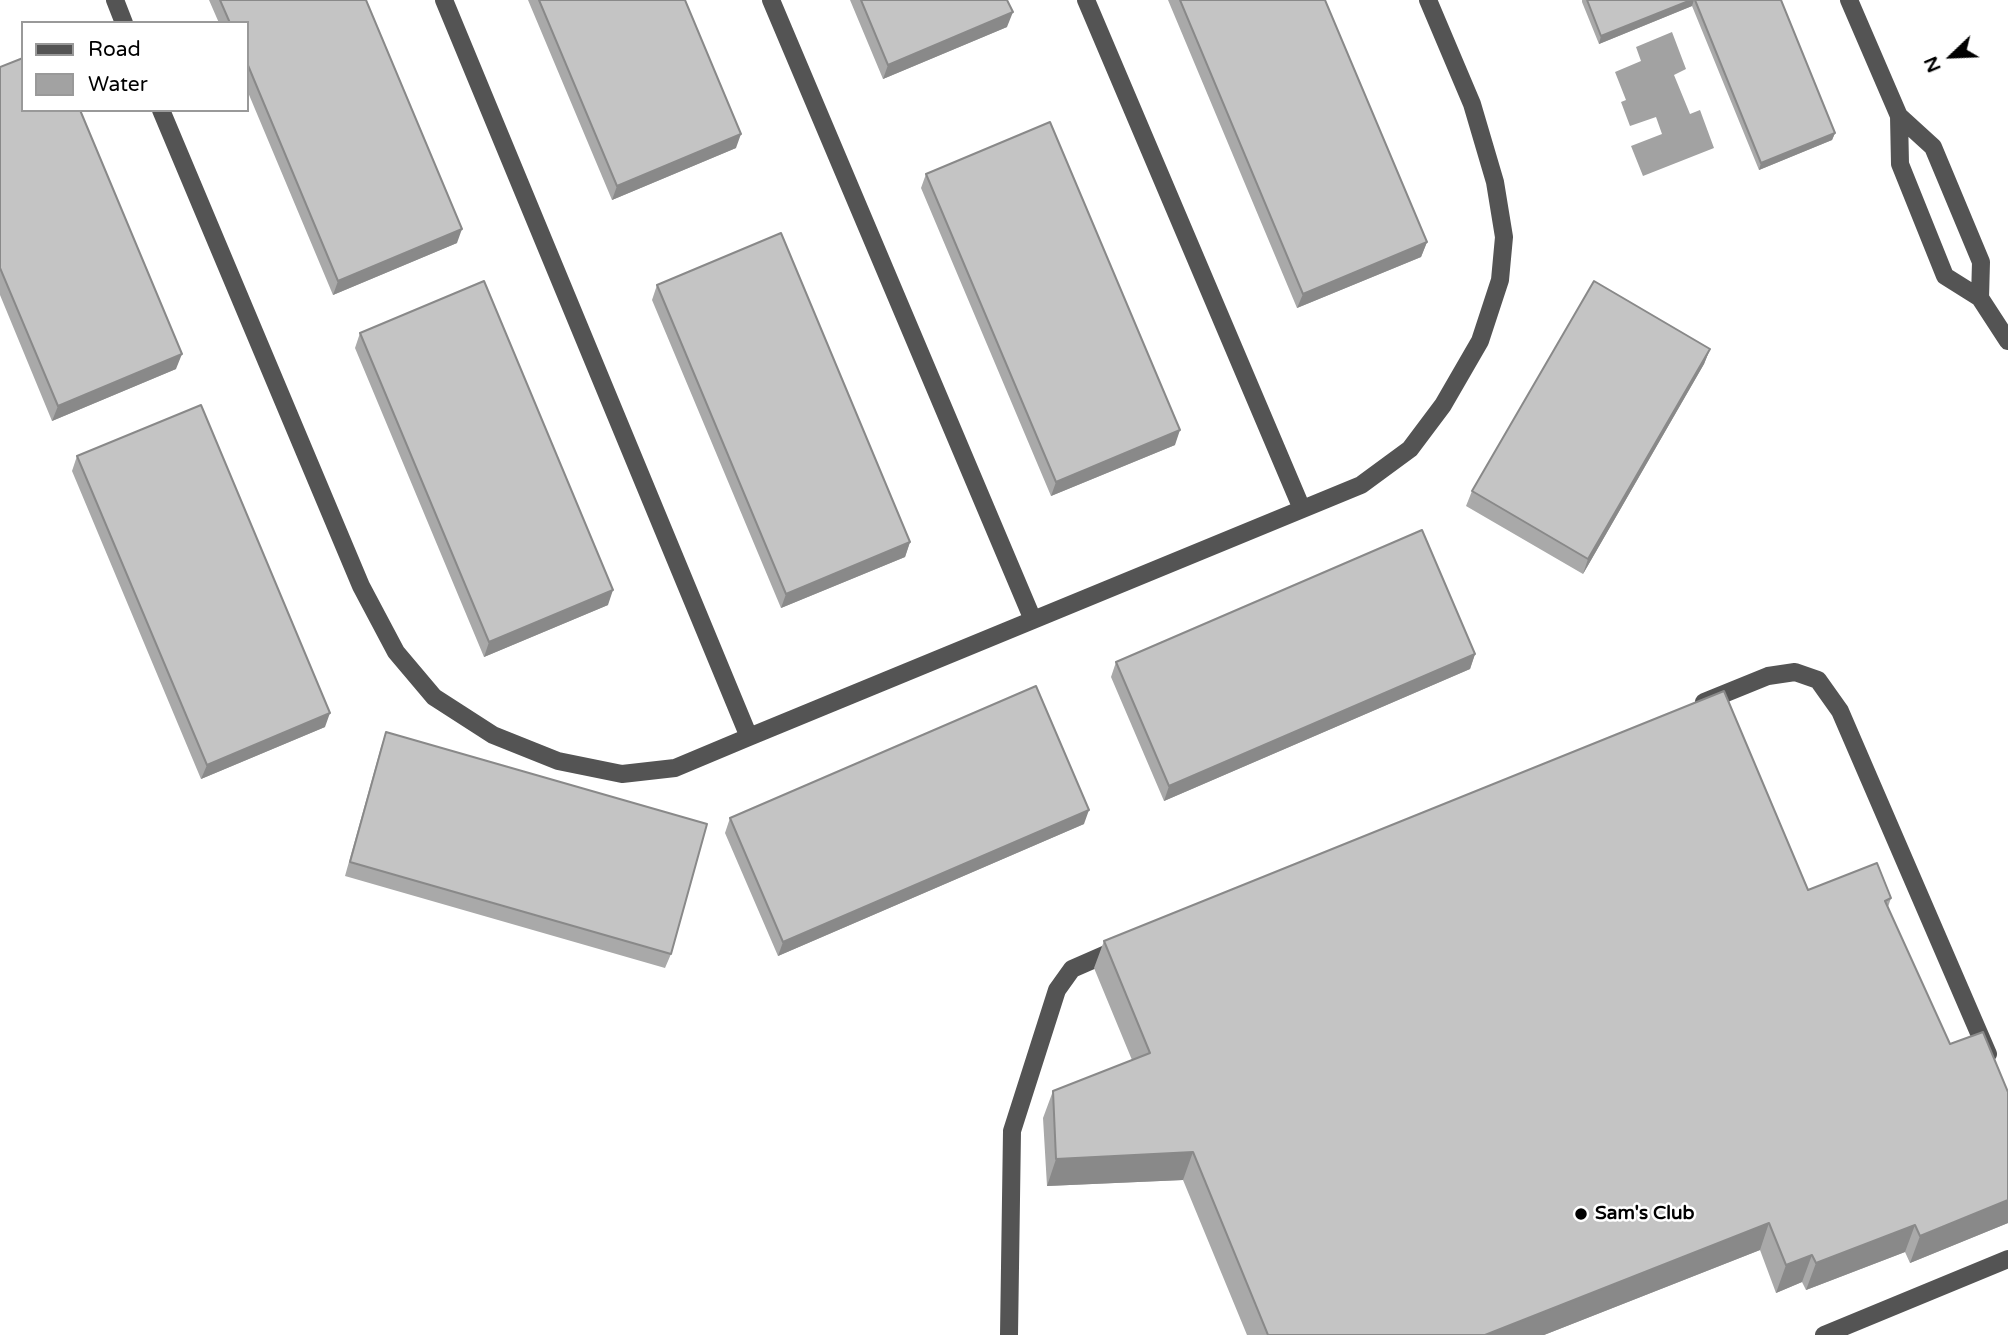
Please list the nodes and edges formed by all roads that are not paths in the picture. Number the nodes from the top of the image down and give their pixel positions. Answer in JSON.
{"nodes":[{"id":1,"x":115,"y":0,"type":"edge"},
{"id":2,"x":444,"y":0,"type":"edge"},
{"id":3,"x":771,"y":0,"type":"edge"},
{"id":4,"x":1086,"y":0,"type":"edge"},
{"id":5,"x":1429,"y":0,"type":"edge"},
{"id":6,"x":1849,"y":0,"type":"edge"},
{"id":7,"x":123,"y":21,"type":"edge"},
{"id":8,"x":162,"y":112,"type":"edge"},
{"id":9,"x":1899,"y":116,"type":"junction"},
{"id":10,"x":1980,"y":298,"type":"junction"},
{"id":11,"x":2008,"y":341,"type":"edge"},
{"id":12,"x":1302,"y":509,"type":"junction"},
{"id":13,"x":1032,"y":620,"type":"junction"},
{"id":14,"x":1690,"y":708,"type":"edge"},
{"id":15,"x":749,"y":737,"type":"junction"},
{"id":16,"x":1137,"y":942,"type":"edge"},
{"id":17,"x":1997,"y":1074,"type":"edge"},
{"id":18,"x":2008,"y":1259,"type":"edge"},
{"id":19,"x":1009,"y":1335,"type":"edge"},
{"id":20,"x":1824,"y":1335,"type":"edge"}],
"edges":[{"from":1,"to":7,"type":"lane"},
{"from":2,"to":15,"type":"lane"},
{"from":3,"to":13,"type":"lane"},
{"from":4,"to":12,"type":"lane"},
{"from":5,"to":12,"type":"lane"},
{"from":6,"to":9,"type":"lane"},
{"from":8,"to":15,"type":"lane"},
{"from":9,"to":10,"type":"lane"},
{"from":9,"to":10,"type":"lane"},
{"from":10,"to":11,"type":"lane"},
{"from":12,"to":13,"type":"lane"},
{"from":13,"to":15,"type":"lane"},
{"from":14,"to":17,"type":"lane"},
{"from":16,"to":19,"type":"lane"},
{"from":18,"to":20,"type":"lane"}]}
